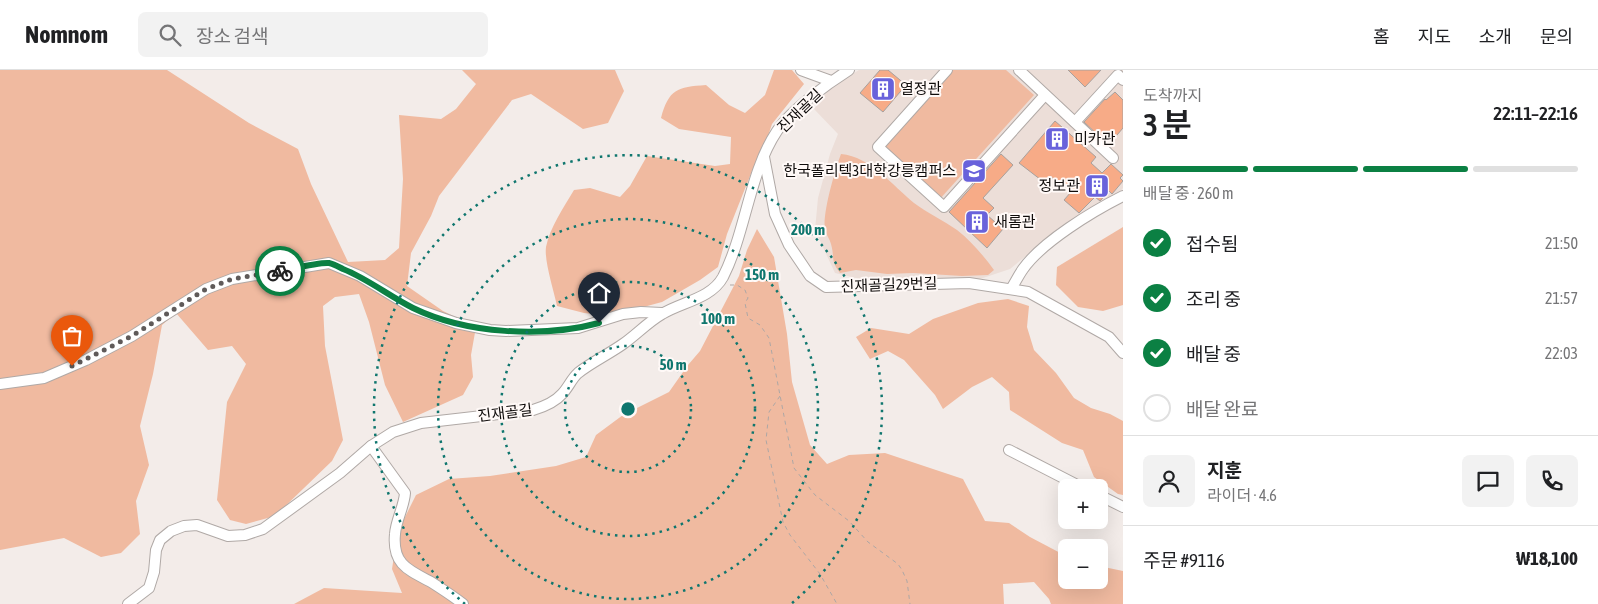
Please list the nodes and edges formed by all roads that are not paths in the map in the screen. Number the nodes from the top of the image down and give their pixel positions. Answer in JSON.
{"nodes":[{"id":1,"x":801,"y":70,"type":"edge"},
{"id":2,"x":848,"y":70,"type":"edge"},
{"id":3,"x":947,"y":70,"type":"edge"},
{"id":4,"x":1018,"y":70,"type":"edge"},
{"id":5,"x":1123,"y":80,"type":"edge"},
{"id":6,"x":831,"y":81,"type":"junction"},
{"id":7,"x":1045,"y":95,"type":"junction"},
{"id":8,"x":1074,"y":122,"type":"junction"},
{"id":9,"x":764,"y":156,"type":"junction"},
{"id":10,"x":1112,"y":158,"type":"dead end"},
{"id":11,"x":1123,"y":196,"type":"edge"},
{"id":12,"x":1011,"y":290,"type":"junction"},
{"id":13,"x":662,"y":314,"type":"junction"},
{"id":14,"x":1123,"y":353,"type":"edge"},
{"id":15,"x":0,"y":384,"type":"edge"},
{"id":16,"x":371,"y":446,"type":"junction"},
{"id":17,"x":1009,"y":450,"type":"dead end"},
{"id":18,"x":1065,"y":479,"type":"edge"},
{"id":19,"x":1108,"y":500,"type":"edge"},
{"id":20,"x":1123,"y":507,"type":"edge"},
{"id":21,"x":128,"y":604,"type":"edge"},
{"id":22,"x":463,"y":604,"type":"edge"}],
"edges":[{"from":1,"to":6,"type":"street","name":"진재골길"},
{"from":2,"to":6,"type":"street","name":"진재골길"},
{"from":3,"to":7,"type":"street"},
{"from":4,"to":7,"type":"street"},
{"from":5,"to":8,"type":"street"},
{"from":6,"to":9,"type":"street","name":"진재골길"},
{"from":7,"to":8,"type":"street"},
{"from":8,"to":10,"type":"street"},
{"from":9,"to":12,"type":"street","name":"진재골길29번길"},
{"from":9,"to":13,"type":"street","name":"진재골길"},
{"from":11,"to":12,"type":"street"},
{"from":12,"to":14,"type":"street","name":"진재골길29번길"},
{"from":13,"to":15,"type":"street"},
{"from":13,"to":16,"type":"street","name":"진재골길"},
{"from":16,"to":21,"type":"street","name":"진재골길"},
{"from":16,"to":22,"type":"street"},
{"from":17,"to":18,"type":"street"},
{"from":19,"to":20,"type":"street"}]}
